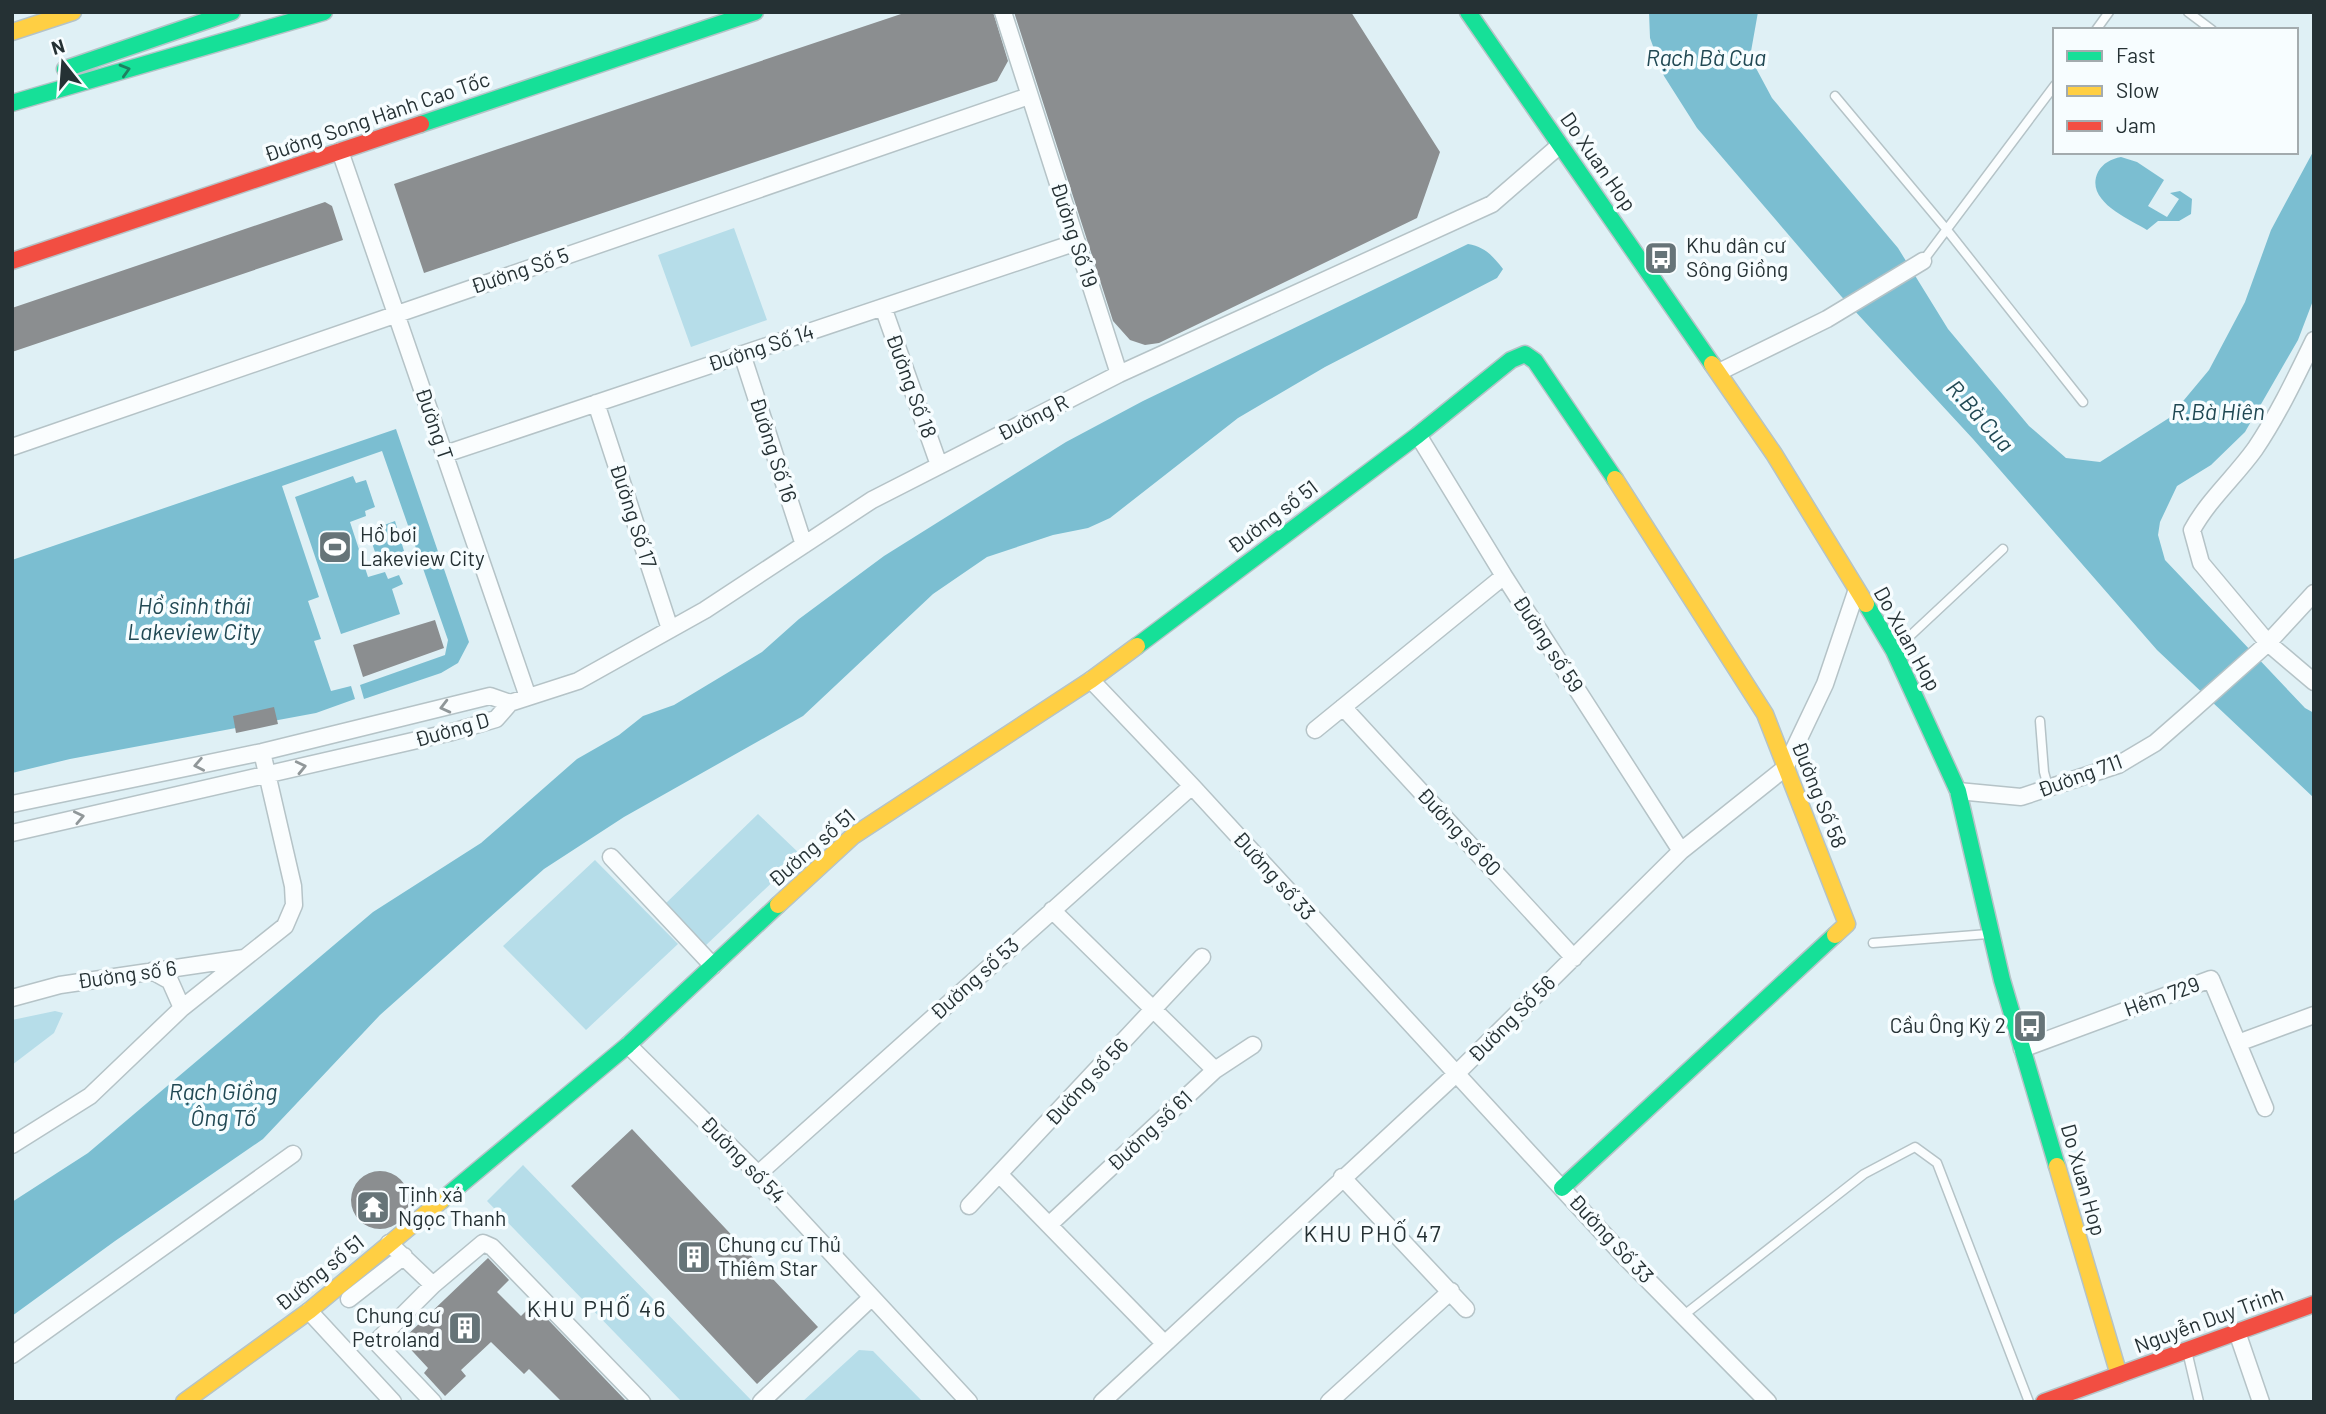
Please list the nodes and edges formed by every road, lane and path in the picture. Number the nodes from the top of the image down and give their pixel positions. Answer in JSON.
{"nodes":[{"id":1,"x":19,"y":12,"type":"edge"},
{"id":2,"x":73,"y":12,"type":"edge"},
{"id":3,"x":232,"y":12,"type":"edge"},
{"id":4,"x":324,"y":12,"type":"edge"},
{"id":5,"x":755,"y":12,"type":"edge"},
{"id":6,"x":1003,"y":12,"type":"edge"},
{"id":7,"x":1468,"y":12,"type":"edge"},
{"id":8,"x":2109,"y":12,"type":"edge"},
{"id":9,"x":2188,"y":12,"type":"edge"},
{"id":10,"x":12,"y":15,"type":"edge"},
{"id":11,"x":2097,"y":28,"type":"edge"},
{"id":12,"x":2209,"y":28,"type":"edge"},
{"id":13,"x":12,"y":32,"type":"edge"},
{"id":14,"x":12,"y":86,"type":"edge"},
{"id":15,"x":2053,"y":88,"type":"edge"},
{"id":16,"x":1029,"y":96,"type":"junction"},
{"id":17,"x":1835,"y":96,"type":"dead end"},
{"id":18,"x":12,"y":103,"type":"edge"},
{"id":19,"x":1560,"y":145,"type":"junction"},
{"id":20,"x":340,"y":151,"type":"junction"},
{"id":21,"x":1947,"y":230,"type":"junction"},
{"id":22,"x":1076,"y":242,"type":"junction"},
{"id":23,"x":12,"y":261,"type":"edge"},
{"id":24,"x":1923,"y":261,"type":"joint"},
{"id":25,"x":883,"y":307,"type":"junction"},
{"id":26,"x":396,"y":313,"type":"junction"},
{"id":27,"x":2314,"y":340,"type":"edge"},
{"id":28,"x":741,"y":354,"type":"junction"},
{"id":29,"x":1535,"y":361,"type":"joint"},
{"id":30,"x":1719,"y":372,"type":"junction"},
{"id":31,"x":1119,"y":374,"type":"junction"},
{"id":32,"x":2083,"y":402,"type":"dead end"},
{"id":33,"x":596,"y":403,"type":"junction"},
{"id":34,"x":1418,"y":435,"type":"junction"},
{"id":35,"x":12,"y":447,"type":"edge"},
{"id":36,"x":445,"y":454,"type":"junction"},
{"id":37,"x":939,"y":465,"type":"junction"},
{"id":38,"x":804,"y":545,"type":"junction"},
{"id":39,"x":2003,"y":549,"type":"dead end"},
{"id":40,"x":1504,"y":576,"type":"junction"},
{"id":41,"x":1856,"y":592,"type":"junction"},
{"id":42,"x":2314,"y":593,"type":"edge"},
{"id":43,"x":670,"y":629,"type":"junction"},
{"id":44,"x":2268,"y":643,"type":"junction"},
{"id":45,"x":1894,"y":650,"type":"junction"},
{"id":46,"x":1091,"y":680,"type":"junction"},
{"id":47,"x":2314,"y":682,"type":"edge"},
{"id":48,"x":527,"y":697,"type":"junction"},
{"id":49,"x":510,"y":703,"type":"junction"},
{"id":50,"x":1343,"y":707,"type":"junction"},
{"id":51,"x":2040,"y":721,"type":"dead end"},
{"id":52,"x":1315,"y":730,"type":"dead end"},
{"id":53,"x":261,"y":752,"type":"junction"},
{"id":54,"x":1784,"y":768,"type":"junction"},
{"id":55,"x":267,"y":775,"type":"junction"},
{"id":56,"x":1192,"y":786,"type":"junction"},
{"id":57,"x":2049,"y":790,"type":"junction"},
{"id":58,"x":1958,"y":791,"type":"junction"},
{"id":59,"x":12,"y":804,"type":"edge"},
{"id":60,"x":12,"y":832,"type":"edge"},
{"id":61,"x":1681,"y":851,"type":"junction"},
{"id":62,"x":611,"y":857,"type":"dead end"},
{"id":63,"x":1052,"y":910,"type":"junction"},
{"id":64,"x":1992,"y":934,"type":"junction"},
{"id":65,"x":1873,"y":943,"type":"dead end"},
{"id":66,"x":1202,"y":957,"type":"dead end"},
{"id":67,"x":244,"y":958,"type":"junction"},
{"id":68,"x":1574,"y":958,"type":"junction"},
{"id":69,"x":713,"y":966,"type":"junction"},
{"id":70,"x":152,"y":971,"type":"junction"},
{"id":71,"x":12,"y":998,"type":"edge"},
{"id":72,"x":183,"y":1008,"type":"junction"},
{"id":73,"x":1154,"y":1011,"type":"junction"},
{"id":74,"x":2314,"y":1015,"type":"edge"},
{"id":75,"x":2238,"y":1043,"type":"junction"},
{"id":76,"x":628,"y":1045,"type":"junction"},
{"id":77,"x":1253,"y":1045,"type":"dead end"},
{"id":78,"x":2022,"y":1049,"type":"junction"},
{"id":79,"x":1215,"y":1070,"type":"junction"},
{"id":80,"x":1455,"y":1075,"type":"junction"},
{"id":81,"x":2265,"y":1108,"type":"dead end"},
{"id":82,"x":12,"y":1145,"type":"edge"},
{"id":83,"x":293,"y":1154,"type":"dead end"},
{"id":84,"x":758,"y":1174,"type":"junction"},
{"id":85,"x":1000,"y":1175,"type":"junction"},
{"id":86,"x":1342,"y":1177,"type":"junction"},
{"id":87,"x":1562,"y":1188,"type":"junction"},
{"id":88,"x":970,"y":1206,"type":"dead end"},
{"id":89,"x":1050,"y":1224,"type":"junction"},
{"id":90,"x":389,"y":1243,"type":"junction"},
{"id":91,"x":404,"y":1256,"type":"junction"},
{"id":92,"x":433,"y":1285,"type":"junction"},
{"id":93,"x":1451,"y":1291,"type":"junction"},
{"id":94,"x":870,"y":1298,"type":"junction"},
{"id":95,"x":349,"y":1299,"type":"dead end"},
{"id":96,"x":2314,"y":1304,"type":"edge"},
{"id":97,"x":1466,"y":1309,"type":"dead end"},
{"id":98,"x":309,"y":1311,"type":"junction"},
{"id":99,"x":1684,"y":1315,"type":"junction"},
{"id":100,"x":2237,"y":1332,"type":"junction"},
{"id":101,"x":1163,"y":1342,"type":"junction"},
{"id":102,"x":2112,"y":1350,"type":"junction"},
{"id":103,"x":2187,"y":1350,"type":"junction"},
{"id":104,"x":12,"y":1354,"type":"edge"},
{"id":105,"x":2119,"y":1375,"type":"junction"},
{"id":106,"x":2077,"y":1390,"type":"junction"},
{"id":107,"x":184,"y":1402,"type":"edge"},
{"id":108,"x":393,"y":1402,"type":"edge"},
{"id":109,"x":433,"y":1402,"type":"edge"},
{"id":110,"x":642,"y":1402,"type":"edge"},
{"id":111,"x":761,"y":1402,"type":"edge"},
{"id":112,"x":968,"y":1402,"type":"edge"},
{"id":113,"x":1102,"y":1402,"type":"edge"},
{"id":114,"x":1329,"y":1402,"type":"edge"},
{"id":115,"x":1768,"y":1402,"type":"edge"},
{"id":116,"x":2029,"y":1402,"type":"edge"},
{"id":117,"x":2044,"y":1402,"type":"edge"},
{"id":118,"x":2199,"y":1402,"type":"edge"},
{"id":119,"x":2261,"y":1402,"type":"edge"}],
"edges":[{"from":1,"to":10,"type":"main road"},
{"from":2,"to":13,"type":"main road"},
{"from":3,"to":14,"type":"main road"},
{"from":18,"to":4,"type":"main road","one_way":true},
{"from":5,"to":20,"type":"main road","name":"Đường Song Hành Cao Tốc"},
{"from":6,"to":16,"type":"street","name":"Đường Số 19"},
{"from":7,"to":19,"type":"main road","name":"Do Xuan Hop"},
{"from":8,"to":11,"type":"lane"},
{"from":9,"to":12,"type":"lane"},
{"from":15,"to":21,"type":"lane"},
{"from":16,"to":22,"type":"street","name":"Đường Số 19"},
{"from":16,"to":26,"type":"street","name":"Đường Số 5"},
{"from":17,"to":21,"type":"lane"},
{"from":19,"to":30,"type":"main road","name":"Do Xuan Hop"},
{"from":19,"to":31,"type":"street","name":"Đường R"},
{"from":20,"to":23,"type":"main road","name":"Đường Song Hành Cao Tốc"},
{"from":20,"to":26,"type":"street","name":"Đường T"},
{"from":21,"to":24,"type":"lane"},
{"from":21,"to":32,"type":"lane"},
{"from":22,"to":25,"type":"street","name":"Đường Số 14"},
{"from":22,"to":31,"type":"street","name":"Đường Số 19"},
{"from":24,"to":30,"type":"street"},
{"from":25,"to":28,"type":"street","name":"Đường Số 14"},
{"from":25,"to":37,"type":"street","name":"Đường Số 18"},
{"from":26,"to":35,"type":"street","name":"Đường Số 5"},
{"from":26,"to":36,"type":"street","name":"Đường T"},
{"from":27,"to":44,"type":"street"},
{"from":28,"to":33,"type":"street","name":"Đường Số 14"},
{"from":28,"to":38,"type":"street","name":"Đường Số 16"},
{"from":29,"to":34,"type":"main road","name":"Đường số 51"},
{"from":29,"to":54,"type":"main road","name":"Đường Số 58"},
{"from":30,"to":41,"type":"main road","name":"Do Xuan Hop"},
{"from":31,"to":37,"type":"street","name":"Đường R"},
{"from":33,"to":36,"type":"street","name":"Đường Số 14"},
{"from":33,"to":43,"type":"street","name":"Đường Số 17"},
{"from":34,"to":40,"type":"street","name":"Đường số 59"},
{"from":34,"to":46,"type":"main road","name":"Đường số 51"},
{"from":36,"to":48,"type":"street","name":"Đường T"},
{"from":37,"to":38,"type":"street","name":"Đường R"},
{"from":38,"to":43,"type":"street","name":"Đường R"},
{"from":39,"to":45,"type":"lane"},
{"from":40,"to":50,"type":"street"},
{"from":40,"to":61,"type":"street","name":"Đường số 59"},
{"from":41,"to":45,"type":"main road","name":"Do Xuan Hop"},
{"from":41,"to":54,"type":"street","name":"Đường Số 56"},
{"from":42,"to":44,"type":"street"},
{"from":43,"to":48,"type":"street","name":"Đường R"},
{"from":44,"to":47,"type":"street"},
{"from":44,"to":57,"type":"street","name":"Đường 711"},
{"from":45,"to":58,"type":"main road","name":"Do Xuan Hop"},
{"from":46,"to":56,"type":"street","name":"Đường số 33"},
{"from":46,"to":69,"type":"main road","name":"Đường số 51"},
{"from":48,"to":49,"type":"street","name":"Đường R"},
{"from":49,"to":53,"type":"street","name":"Đường D","one_way":true},
{"from":55,"to":49,"type":"street","name":"Đường D","one_way":true},
{"from":50,"to":52,"type":"street"},
{"from":50,"to":68,"type":"street","name":"Đường số 60"},
{"from":51,"to":57,"type":"lane"},
{"from":53,"to":55,"type":"street"},
{"from":53,"to":59,"type":"street","name":"Đường D","one_way":true},
{"from":54,"to":61,"type":"street","name":"Đường Số 56"},
{"from":54,"to":87,"type":"main road","name":"Đường Số 58"},
{"from":60,"to":55,"type":"street","name":"Đường D","one_way":true},
{"from":55,"to":67,"type":"street"},
{"from":56,"to":63,"type":"street","name":"Đường số 53"},
{"from":56,"to":80,"type":"street","name":"Đường số 33"},
{"from":57,"to":58,"type":"street","name":"Đường 711"},
{"from":58,"to":64,"type":"main road","name":"Do Xuan Hop"},
{"from":61,"to":68,"type":"street","name":"Đường Số 56"},
{"from":62,"to":69,"type":"street"},
{"from":63,"to":73,"type":"street"},
{"from":63,"to":84,"type":"street","name":"Đường số 53"},
{"from":64,"to":65,"type":"lane"},
{"from":64,"to":78,"type":"main road","name":"Do Xuan Hop"},
{"from":66,"to":73,"type":"street","name":"Đường số 56"},
{"from":67,"to":70,"type":"street","name":"Đường số 6"},
{"from":67,"to":72,"type":"street"},
{"from":68,"to":80,"type":"street","name":"Đường Số 56"},
{"from":69,"to":76,"type":"main road","name":"Đường số 51"},
{"from":70,"to":71,"type":"street","name":"Đường số 6"},
{"from":70,"to":72,"type":"street"},
{"from":72,"to":82,"type":"street"},
{"from":73,"to":79,"type":"street"},
{"from":73,"to":85,"type":"street","name":"Đường số 56"},
{"from":74,"to":75,"type":"street"},
{"from":75,"to":78,"type":"street","name":"Hẻm 729"},
{"from":75,"to":81,"type":"street","name":"Hẻm 729"},
{"from":76,"to":84,"type":"street","name":"Đường số 54"},
{"from":76,"to":90,"type":"main road","name":"Đường số 51"},
{"from":77,"to":79,"type":"street","name":"Đường số 61"},
{"from":78,"to":102,"type":"main road","name":"Do Xuan Hop"},
{"from":79,"to":89,"type":"street","name":"Đường số 61"},
{"from":80,"to":86,"type":"street","name":"Đường Số 56"},
{"from":80,"to":87,"type":"street","name":"Đường Số 33"},
{"from":83,"to":104,"type":"street"},
{"from":84,"to":94,"type":"street","name":"Đường số 54"},
{"from":85,"to":88,"type":"street","name":"Đường số 56"},
{"from":85,"to":89,"type":"street"},
{"from":86,"to":93,"type":"street"},
{"from":86,"to":101,"type":"street","name":"Đường Số 56"},
{"from":87,"to":99,"type":"street","name":"Đường Số 33"},
{"from":89,"to":101,"type":"street"},
{"from":90,"to":91,"type":"street"},
{"from":90,"to":98,"type":"main road","name":"Đường số 51"},
{"from":91,"to":92,"type":"street"},
{"from":91,"to":95,"type":"street"},
{"from":92,"to":109,"type":"street"},
{"from":92,"to":110,"type":"street"},
{"from":93,"to":97,"type":"street"},
{"from":93,"to":114,"type":"street"},
{"from":94,"to":111,"type":"street"},
{"from":94,"to":112,"type":"street","name":"Đường số 54"},
{"from":96,"to":100,"type":"main road","name":"Nguyễn Duy Trinh"},
{"from":98,"to":107,"type":"main road","name":"Đường số 51"},
{"from":98,"to":108,"type":"street"},
{"from":99,"to":115,"type":"street","name":"Đường Số 33"},
{"from":99,"to":116,"type":"lane"},
{"from":100,"to":103,"type":"main road","name":"Nguyễn Duy Trinh"},
{"from":100,"to":119,"type":"street"},
{"from":101,"to":113,"type":"street","name":"Đường Số 56"},
{"from":102,"to":105,"type":"main road","name":"Do Xuan Hop"},
{"from":102,"to":106,"type":"main road","name":"Nguyễn Duy Trinh"},
{"from":103,"to":105,"type":"main road","name":"Nguyễn Duy Trinh"},
{"from":103,"to":118,"type":"lane"},
{"from":105,"to":106,"type":"main road","name":"Nguyễn Duy Trinh"},
{"from":106,"to":117,"type":"main road","name":"Nguyễn Duy Trinh"}]}
